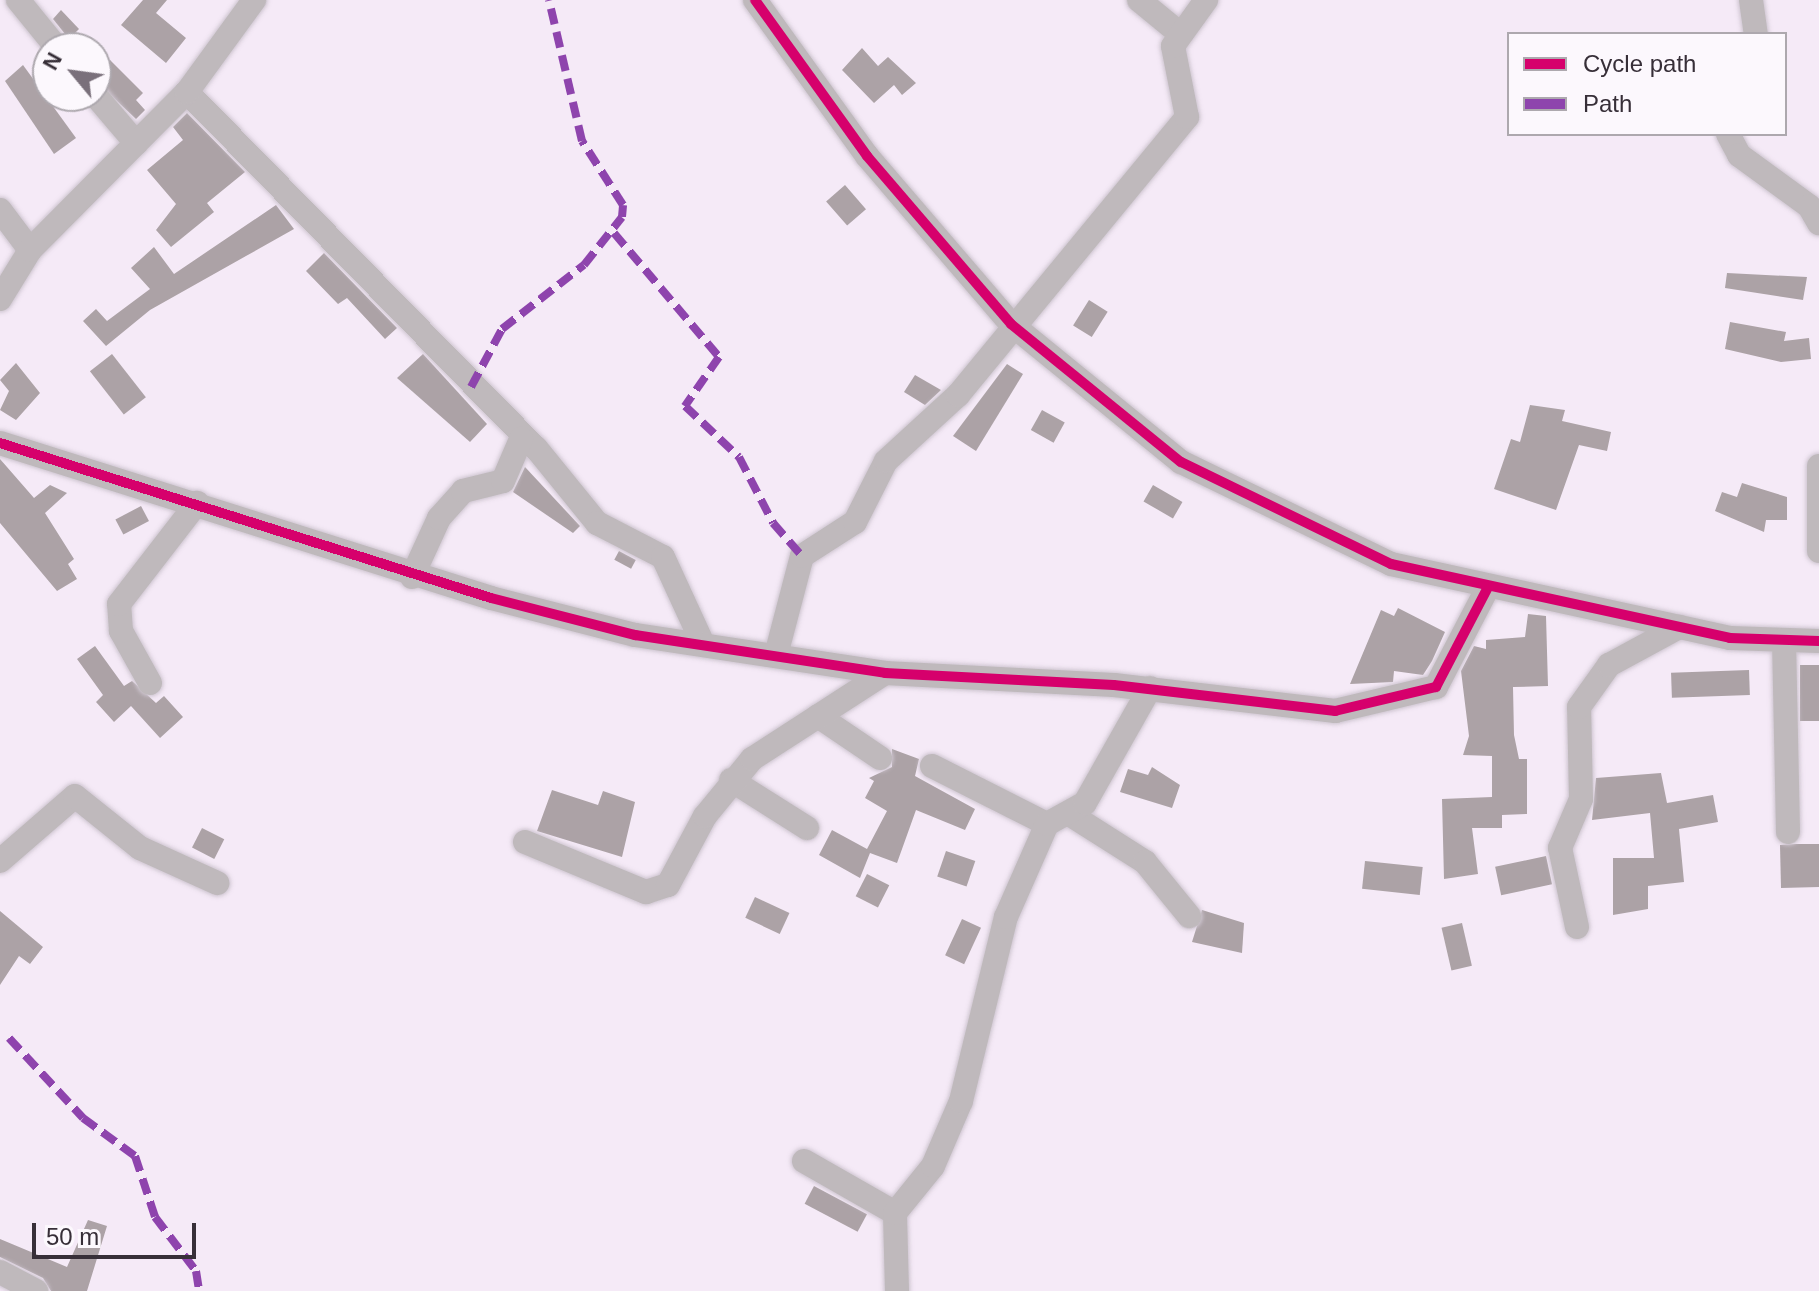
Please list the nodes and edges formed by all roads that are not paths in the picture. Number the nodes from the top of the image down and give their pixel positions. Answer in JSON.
{"nodes":[{"id":1,"x":18,"y":0,"type":"edge"},
{"id":2,"x":755,"y":0,"type":"edge"},
{"id":3,"x":1139,"y":0,"type":"edge"},
{"id":4,"x":1206,"y":0,"type":"edge"},
{"id":5,"x":1751,"y":0,"type":"edge"},
{"id":6,"x":242,"y":4,"type":"edge"},
{"id":7,"x":44,"y":32,"type":"edge"},
{"id":8,"x":1178,"y":32,"type":"junction"},
{"id":9,"x":1756,"y":32,"type":"edge"},
{"id":10,"x":187,"y":92,"type":"junction"},
{"id":11,"x":110,"y":112,"type":"edge"},
{"id":12,"x":1729,"y":136,"type":"edge"},
{"id":13,"x":136,"y":143,"type":"junction"},
{"id":14,"x":0,"y":210,"type":"edge"},
{"id":15,"x":1819,"y":223,"type":"edge"},
{"id":16,"x":30,"y":250,"type":"junction"},
{"id":17,"x":0,"y":299,"type":"edge"},
{"id":18,"x":1011,"y":324,"type":"junction"},
{"id":19,"x":521,"y":439,"type":"junction"},
{"id":20,"x":0,"y":443,"type":"edge"},
{"id":21,"x":1819,"y":466,"type":"edge"},
{"id":22,"x":197,"y":503,"type":"junction"},
{"id":23,"x":1819,"y":551,"type":"edge"},
{"id":24,"x":412,"y":577,"type":"junction"},
{"id":25,"x":1488,"y":587,"type":"junction"},
{"id":26,"x":1679,"y":627,"type":"junction"},
{"id":27,"x":1817,"y":637,"type":"edge"},
{"id":28,"x":1784,"y":640,"type":"junction"},
{"id":29,"x":703,"y":644,"type":"junction"},
{"id":30,"x":776,"y":655,"type":"junction"},
{"id":31,"x":885,"y":673,"type":"junction"},
{"id":32,"x":150,"y":683,"type":"dead end"},
{"id":33,"x":1150,"y":688,"type":"junction"},
{"id":34,"x":818,"y":716,"type":"junction"},
{"id":35,"x":880,"y":758,"type":"dead end"},
{"id":36,"x":932,"y":766,"type":"dead end"},
{"id":37,"x":731,"y":780,"type":"junction"},
{"id":38,"x":1071,"y":815,"type":"junction"},
{"id":39,"x":1047,"y":824,"type":"junction"},
{"id":40,"x":807,"y":828,"type":"dead end"},
{"id":41,"x":1788,"y":832,"type":"dead end"},
{"id":42,"x":525,"y":842,"type":"dead end"},
{"id":43,"x":0,"y":861,"type":"edge"},
{"id":44,"x":217,"y":883,"type":"dead end"},
{"id":45,"x":1189,"y":916,"type":"dead end"},
{"id":46,"x":1577,"y":927,"type":"dead end"},
{"id":47,"x":804,"y":1161,"type":"dead end"},
{"id":48,"x":895,"y":1213,"type":"junction"},
{"id":49,"x":0,"y":1272,"type":"edge"},
{"id":50,"x":36,"y":1291,"type":"edge"},
{"id":51,"x":897,"y":1291,"type":"edge"}],
"edges":[{"from":1,"to":7,"type":"street"},
{"from":2,"to":18,"type":"street"},
{"from":3,"to":8,"type":"street"},
{"from":4,"to":8,"type":"street"},
{"from":5,"to":9,"type":"street"},
{"from":6,"to":10,"type":"street"},
{"from":8,"to":18,"type":"street"},
{"from":10,"to":13,"type":"street"},
{"from":10,"to":19,"type":"street"},
{"from":11,"to":13,"type":"street"},
{"from":12,"to":15,"type":"street"},
{"from":13,"to":16,"type":"street"},
{"from":14,"to":16,"type":"street"},
{"from":16,"to":17,"type":"street"},
{"from":18,"to":25,"type":"street"},
{"from":18,"to":30,"type":"street"},
{"from":19,"to":24,"type":"street"},
{"from":19,"to":29,"type":"street"},
{"from":20,"to":22,"type":"street"},
{"from":21,"to":23,"type":"street"},
{"from":22,"to":24,"type":"street"},
{"from":22,"to":32,"type":"street"},
{"from":24,"to":29,"type":"street"},
{"from":25,"to":26,"type":"street"},
{"from":25,"to":33,"type":"street"},
{"from":26,"to":28,"type":"street"},
{"from":26,"to":46,"type":"street"},
{"from":27,"to":28,"type":"street"},
{"from":28,"to":41,"type":"street"},
{"from":29,"to":30,"type":"street"},
{"from":30,"to":31,"type":"street"},
{"from":31,"to":33,"type":"street"},
{"from":31,"to":34,"type":"street"},
{"from":33,"to":38,"type":"street"},
{"from":34,"to":35,"type":"street"},
{"from":34,"to":37,"type":"street"},
{"from":36,"to":39,"type":"street"},
{"from":37,"to":40,"type":"street"},
{"from":37,"to":42,"type":"street"},
{"from":38,"to":39,"type":"street"},
{"from":38,"to":45,"type":"street"},
{"from":39,"to":48,"type":"street"},
{"from":43,"to":44,"type":"street"},
{"from":47,"to":48,"type":"street"},
{"from":48,"to":51,"type":"street"},
{"from":49,"to":50,"type":"street"}]}
